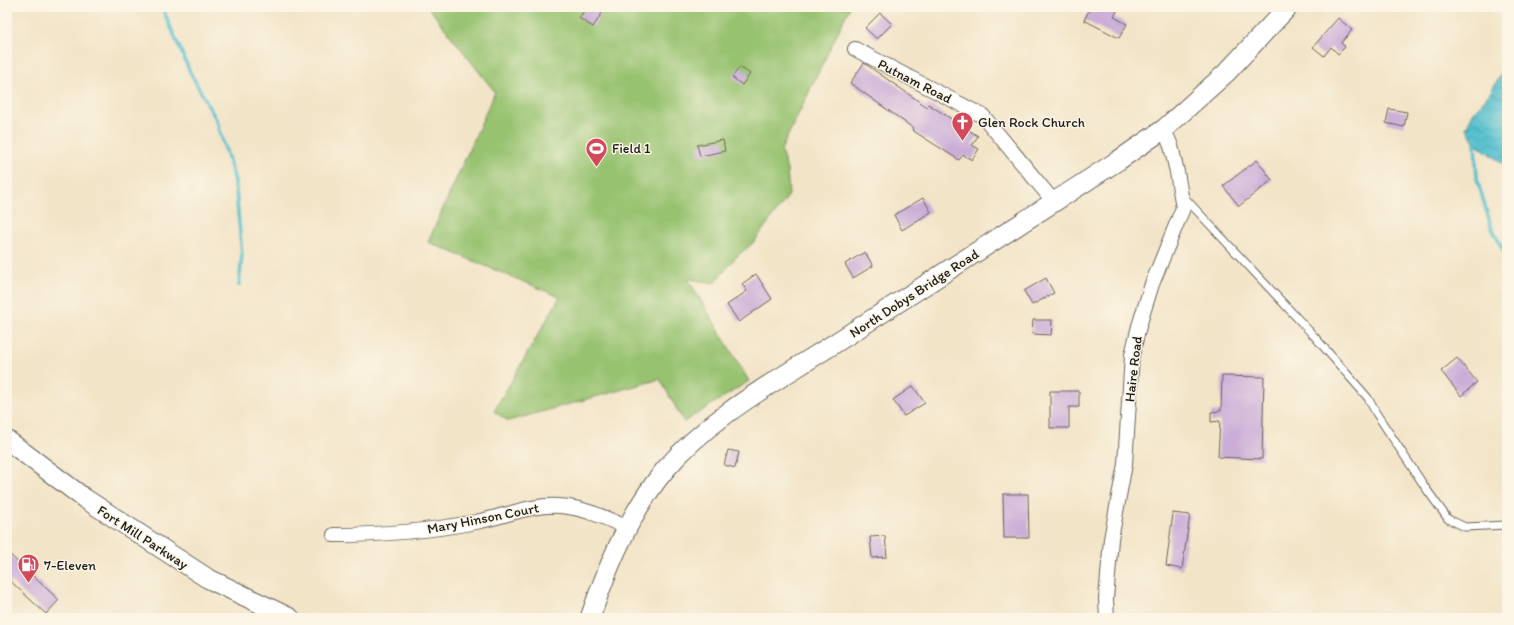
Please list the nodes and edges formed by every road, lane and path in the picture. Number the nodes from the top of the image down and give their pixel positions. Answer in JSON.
{"nodes":[{"id":1,"x":1288,"y":7,"type":"edge"},
{"id":2,"x":856,"y":49,"type":"dead end"},
{"id":3,"x":1164,"y":129,"type":"junction"},
{"id":4,"x":1181,"y":194,"type":"junction"},
{"id":5,"x":1054,"y":202,"type":"junction"},
{"id":6,"x":7,"y":440,"type":"edge"},
{"id":7,"x":1507,"y":524,"type":"edge"},
{"id":8,"x":628,"y":528,"type":"junction"},
{"id":9,"x":334,"y":535,"type":"dead end"},
{"id":10,"x":290,"y":618,"type":"edge"},
{"id":11,"x":590,"y":618,"type":"edge"},
{"id":12,"x":1107,"y":618,"type":"edge"}],
"edges":[{"from":1,"to":3,"type":"street","name":"North Dobys Bridge Road"},
{"from":2,"to":5,"type":"street","name":"Putnam Road"},
{"from":3,"to":4,"type":"street","name":"Haire Road"},
{"from":3,"to":5,"type":"street","name":"North Dobys Bridge Road"},
{"from":4,"to":7,"type":"lane"},
{"from":4,"to":12,"type":"street","name":"Haire Road"},
{"from":5,"to":8,"type":"street","name":"North Dobys Bridge Road"},
{"from":6,"to":10,"type":"street","name":"Fort Mill Parkway"},
{"from":8,"to":9,"type":"street","name":"Mary Hinson Court"},
{"from":8,"to":11,"type":"street","name":"North Dobys Bridge Road"}]}
